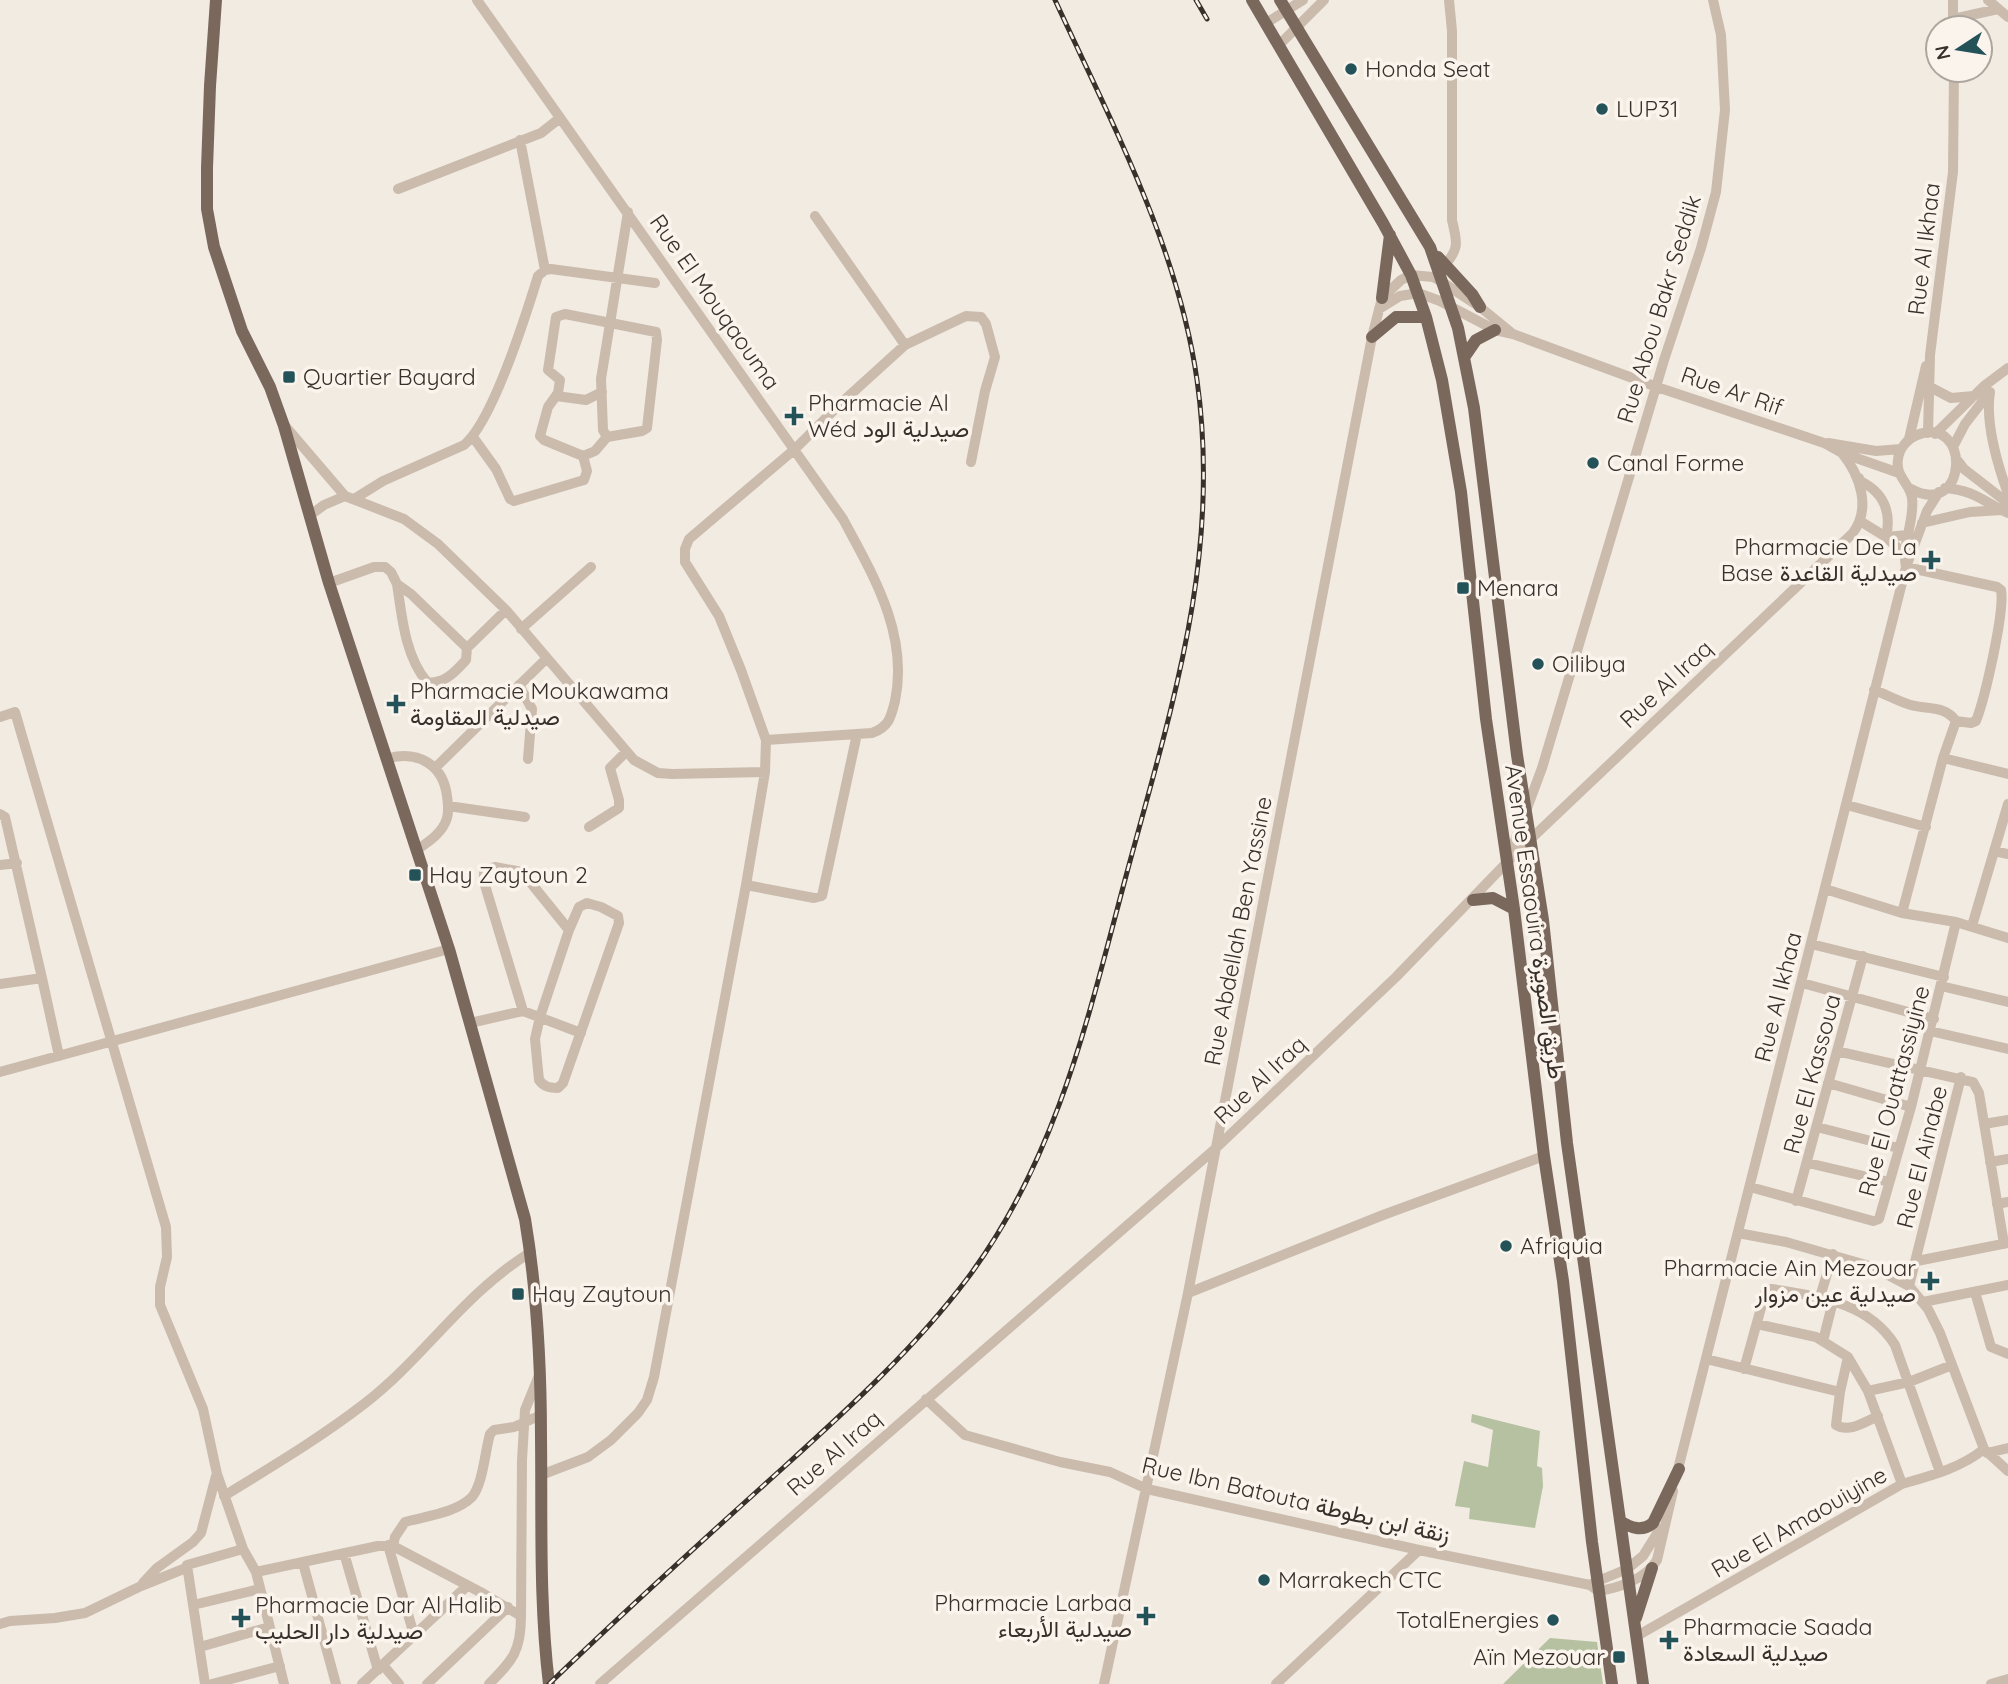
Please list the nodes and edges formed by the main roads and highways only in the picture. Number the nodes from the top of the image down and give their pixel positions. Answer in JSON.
{"nodes":[{"id":1,"x":216,"y":0,"type":"edge"},
{"id":2,"x":1252,"y":0,"type":"edge"},
{"id":3,"x":1283,"y":5,"type":"edge"},
{"id":4,"x":1390,"y":235,"type":"junction"},
{"id":5,"x":1430,"y":247,"type":"junction"},
{"id":6,"x":1380,"y":303,"type":"road end"},
{"id":7,"x":1480,"y":307,"type":"road end"},
{"id":8,"x":1426,"y":317,"type":"junction"},
{"id":9,"x":1495,"y":330,"type":"road end"},
{"id":10,"x":1372,"y":337,"type":"road end"},
{"id":11,"x":1465,"y":356,"type":"junction"},
{"id":12,"x":1473,"y":900,"type":"road end"},
{"id":13,"x":1514,"y":909,"type":"junction"},
{"id":14,"x":1679,"y":1469,"type":"road end"},
{"id":15,"x":1620,"y":1521,"type":"junction"},
{"id":16,"x":1652,"y":1568,"type":"road end"},
{"id":17,"x":1635,"y":1621,"type":"junction"},
{"id":18,"x":549,"y":1684,"type":"edge"},
{"id":19,"x":1612,"y":1684,"type":"edge"},
{"id":20,"x":1643,"y":1684,"type":"edge"}],
"edges":[{"from":1,"to":18,"type":"main road"},
{"from":2,"to":4,"type":"main road","name":"Avenue Essaouira طريق الصويرة"},
{"from":3,"to":5,"type":"main road"},
{"from":4,"to":6,"type":"main road"},
{"from":4,"to":8,"type":"main road","name":"Avenue Essaouira طريق الصويرة"},
{"from":5,"to":7,"type":"main road"},
{"from":5,"to":11,"type":"main road","name":"Avenue Essaouira طريق الصويرة"},
{"from":8,"to":10,"type":"main road"},
{"from":8,"to":13,"type":"main road","name":"Avenue Essaouira طريق الصويرة"},
{"from":9,"to":11,"type":"main road"},
{"from":11,"to":15,"type":"main road","name":"Avenue Essaouira طريق الصويرة"},
{"from":12,"to":13,"type":"main road"},
{"from":13,"to":19,"type":"main road","name":"Avenue Essaouira طريق الصويرة"},
{"from":14,"to":15,"type":"main road"},
{"from":15,"to":17,"type":"main road","name":"Avenue Essaouira طريق الصويرة"},
{"from":16,"to":17,"type":"main road"},
{"from":17,"to":20,"type":"main road"}]}
